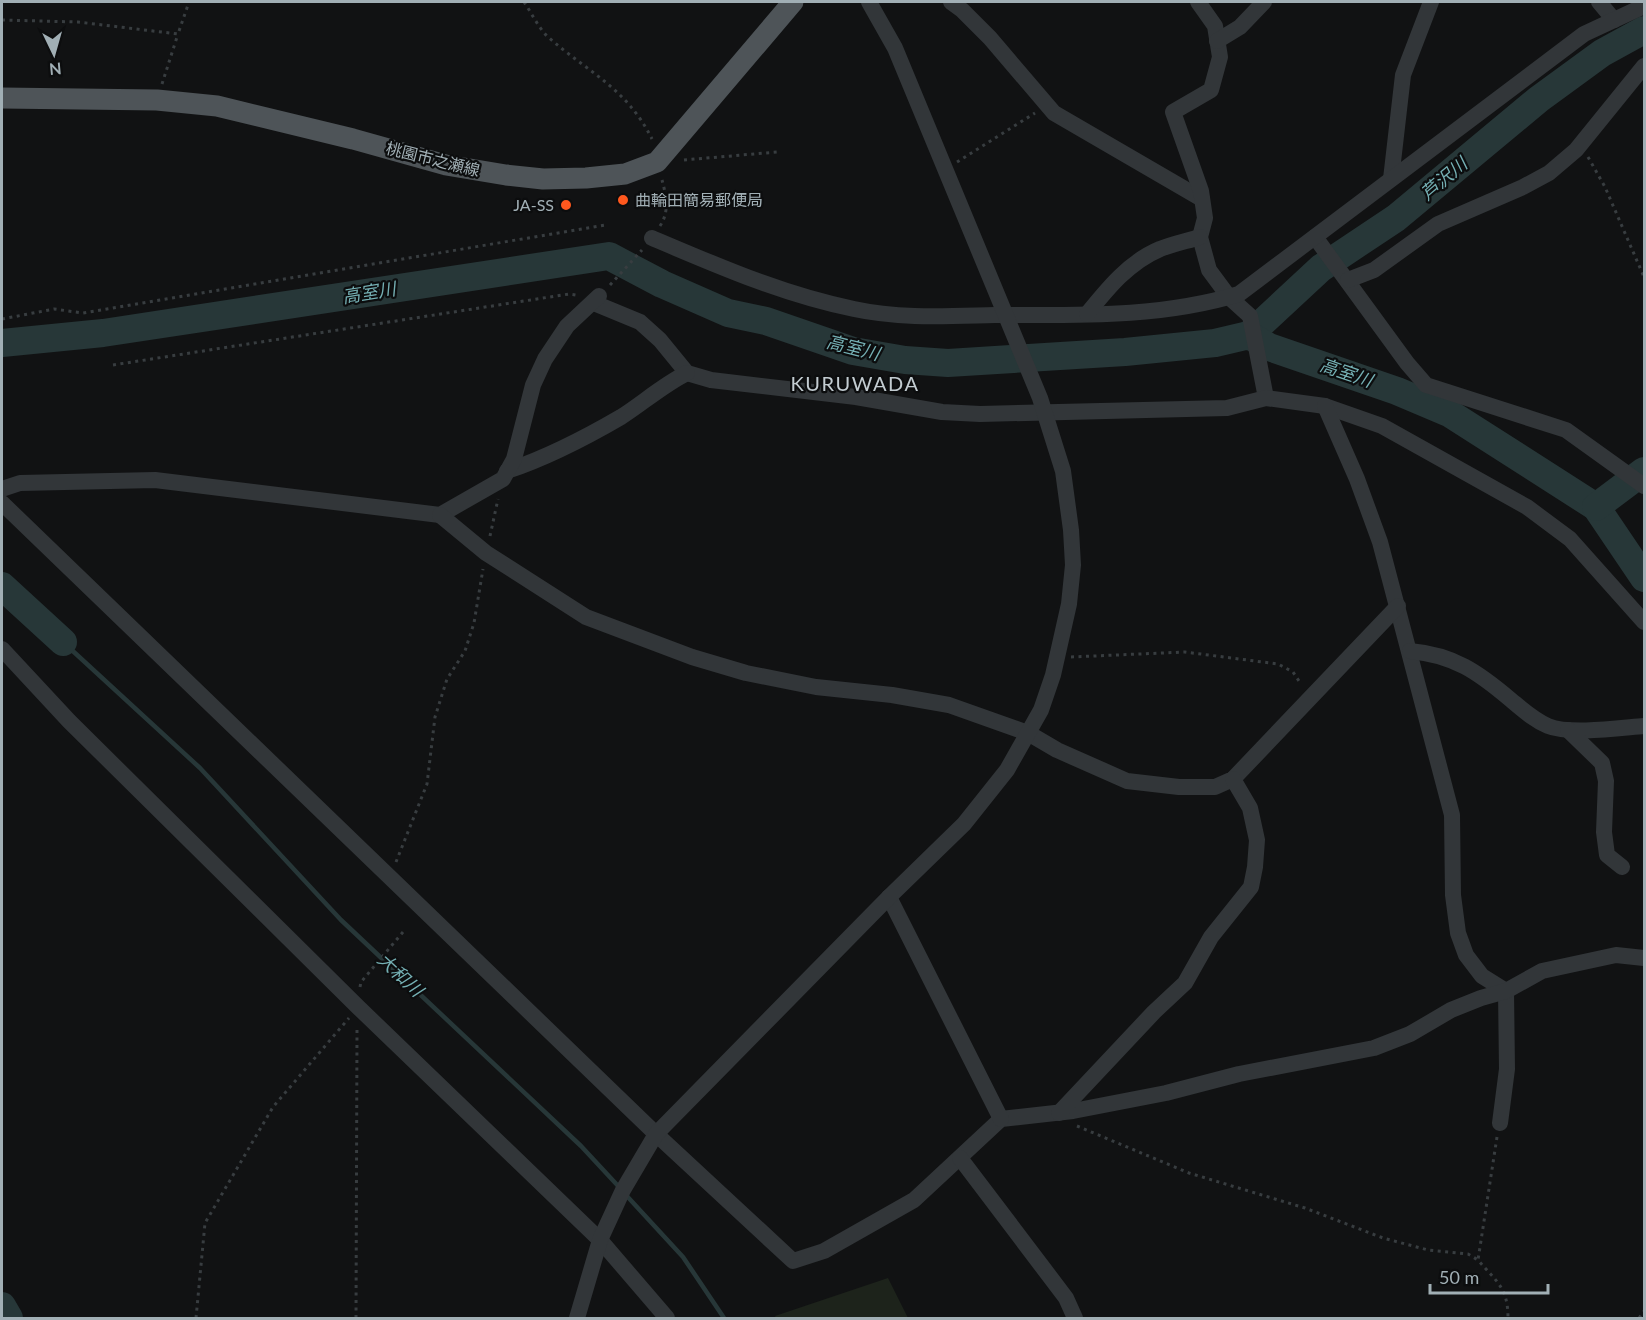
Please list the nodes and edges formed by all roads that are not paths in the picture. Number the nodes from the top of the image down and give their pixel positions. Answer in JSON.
{"nodes":[{"id":1,"x":793,"y":2,"type":"edge"},
{"id":2,"x":869,"y":2,"type":"edge"},
{"id":3,"x":951,"y":2,"type":"edge"},
{"id":4,"x":1198,"y":2,"type":"edge"},
{"id":5,"x":1264,"y":2,"type":"edge"},
{"id":6,"x":1431,"y":2,"type":"edge"},
{"id":7,"x":1599,"y":2,"type":"edge"},
{"id":8,"x":1641,"y":14,"type":"edge"},
{"id":9,"x":1614,"y":20,"type":"junction"},
{"id":10,"x":1217,"y":41,"type":"junction"},
{"id":11,"x":1644,"y":66,"type":"edge"},
{"id":12,"x":2,"y":98,"type":"edge"},
{"id":13,"x":1391,"y":179,"type":"junction"},
{"id":14,"x":1202,"y":199,"type":"junction"},
{"id":15,"x":1200,"y":237,"type":"junction"},
{"id":16,"x":652,"y":239,"type":"road end"},
{"id":17,"x":1318,"y":241,"type":"junction"},
{"id":18,"x":1346,"y":277,"type":"junction"},
{"id":19,"x":1229,"y":297,"type":"junction"},
{"id":20,"x":1087,"y":314,"type":"junction"},
{"id":21,"x":1006,"y":318,"type":"junction"},
{"id":22,"x":687,"y":372,"type":"junction"},
{"id":23,"x":1266,"y":398,"type":"junction"},
{"id":24,"x":1042,"y":405,"type":"junction"},
{"id":25,"x":1325,"y":406,"type":"junction"},
{"id":26,"x":505,"y":475,"type":"junction"},
{"id":27,"x":1644,"y":486,"type":"edge"},
{"id":28,"x":2,"y":489,"type":"edge"},
{"id":29,"x":2,"y":503,"type":"edge"},
{"id":30,"x":440,"y":515,"type":"junction"},
{"id":31,"x":1398,"y":606,"type":"junction"},
{"id":32,"x":1644,"y":622,"type":"edge"},
{"id":33,"x":2,"y":649,"type":"edge"},
{"id":34,"x":1410,"y":651,"type":"junction"},
{"id":35,"x":1644,"y":726,"type":"edge"},
{"id":36,"x":1568,"y":730,"type":"junction"},
{"id":37,"x":1028,"y":733,"type":"junction"},
{"id":38,"x":1233,"y":779,"type":"junction"},
{"id":39,"x":1622,"y":867,"type":"dead end"},
{"id":40,"x":889,"y":897,"type":"junction"},
{"id":41,"x":1644,"y":958,"type":"edge"},
{"id":42,"x":1506,"y":991,"type":"junction"},
{"id":43,"x":1059,"y":1113,"type":"junction"},
{"id":44,"x":1001,"y":1119,"type":"junction"},
{"id":45,"x":1500,"y":1123,"type":"road end"},
{"id":46,"x":653,"y":1140,"type":"junction"},
{"id":47,"x":960,"y":1158,"type":"junction"},
{"id":48,"x":602,"y":1235,"type":"junction"},
{"id":49,"x":661,"y":1317,"type":"edge"},
{"id":50,"x":577,"y":1318,"type":"edge"},
{"id":51,"x":1075,"y":1318,"type":"edge"}],
"edges":[{"from":1,"to":12,"type":"main road","name":"桃園市之瀬線"},
{"from":2,"to":21,"type":"street"},
{"from":3,"to":14,"type":"street"},
{"from":4,"to":10,"type":"street"},
{"from":5,"to":10,"type":"street"},
{"from":6,"to":13,"type":"street"},
{"from":7,"to":9,"type":"street"},
{"from":8,"to":9,"type":"street"},
{"from":9,"to":13,"type":"street"},
{"from":10,"to":14,"type":"street"},
{"from":11,"to":18,"type":"street"},
{"from":13,"to":17,"type":"street"},
{"from":14,"to":15,"type":"street"},
{"from":15,"to":19,"type":"street"},
{"from":15,"to":20,"type":"street"},
{"from":16,"to":21,"type":"street"},
{"from":17,"to":18,"type":"street"},
{"from":17,"to":19,"type":"street"},
{"from":18,"to":27,"type":"street"},
{"from":19,"to":20,"type":"street"},
{"from":19,"to":23,"type":"street"},
{"from":20,"to":21,"type":"street"},
{"from":21,"to":24,"type":"street"},
{"from":22,"to":24,"type":"street"},
{"from":22,"to":26,"type":"street"},
{"from":22,"to":26,"type":"street"},
{"from":23,"to":24,"type":"street"},
{"from":23,"to":25,"type":"street"},
{"from":24,"to":37,"type":"street"},
{"from":25,"to":31,"type":"street"},
{"from":25,"to":32,"type":"street"},
{"from":26,"to":30,"type":"street"},
{"from":28,"to":30,"type":"street"},
{"from":29,"to":46,"type":"street"},
{"from":30,"to":37,"type":"street"},
{"from":31,"to":34,"type":"street"},
{"from":31,"to":38,"type":"street"},
{"from":33,"to":48,"type":"street"},
{"from":34,"to":36,"type":"street"},
{"from":34,"to":42,"type":"street"},
{"from":35,"to":36,"type":"street"},
{"from":36,"to":39,"type":"street"},
{"from":37,"to":38,"type":"street"},
{"from":37,"to":40,"type":"street"},
{"from":38,"to":43,"type":"street"},
{"from":40,"to":44,"type":"street"},
{"from":40,"to":46,"type":"street"},
{"from":41,"to":42,"type":"street"},
{"from":42,"to":43,"type":"street"},
{"from":42,"to":45,"type":"street"},
{"from":43,"to":44,"type":"street"},
{"from":44,"to":47,"type":"street"},
{"from":46,"to":47,"type":"street"},
{"from":46,"to":48,"type":"street"},
{"from":47,"to":51,"type":"street"},
{"from":48,"to":49,"type":"street"},
{"from":48,"to":50,"type":"street"}]}
